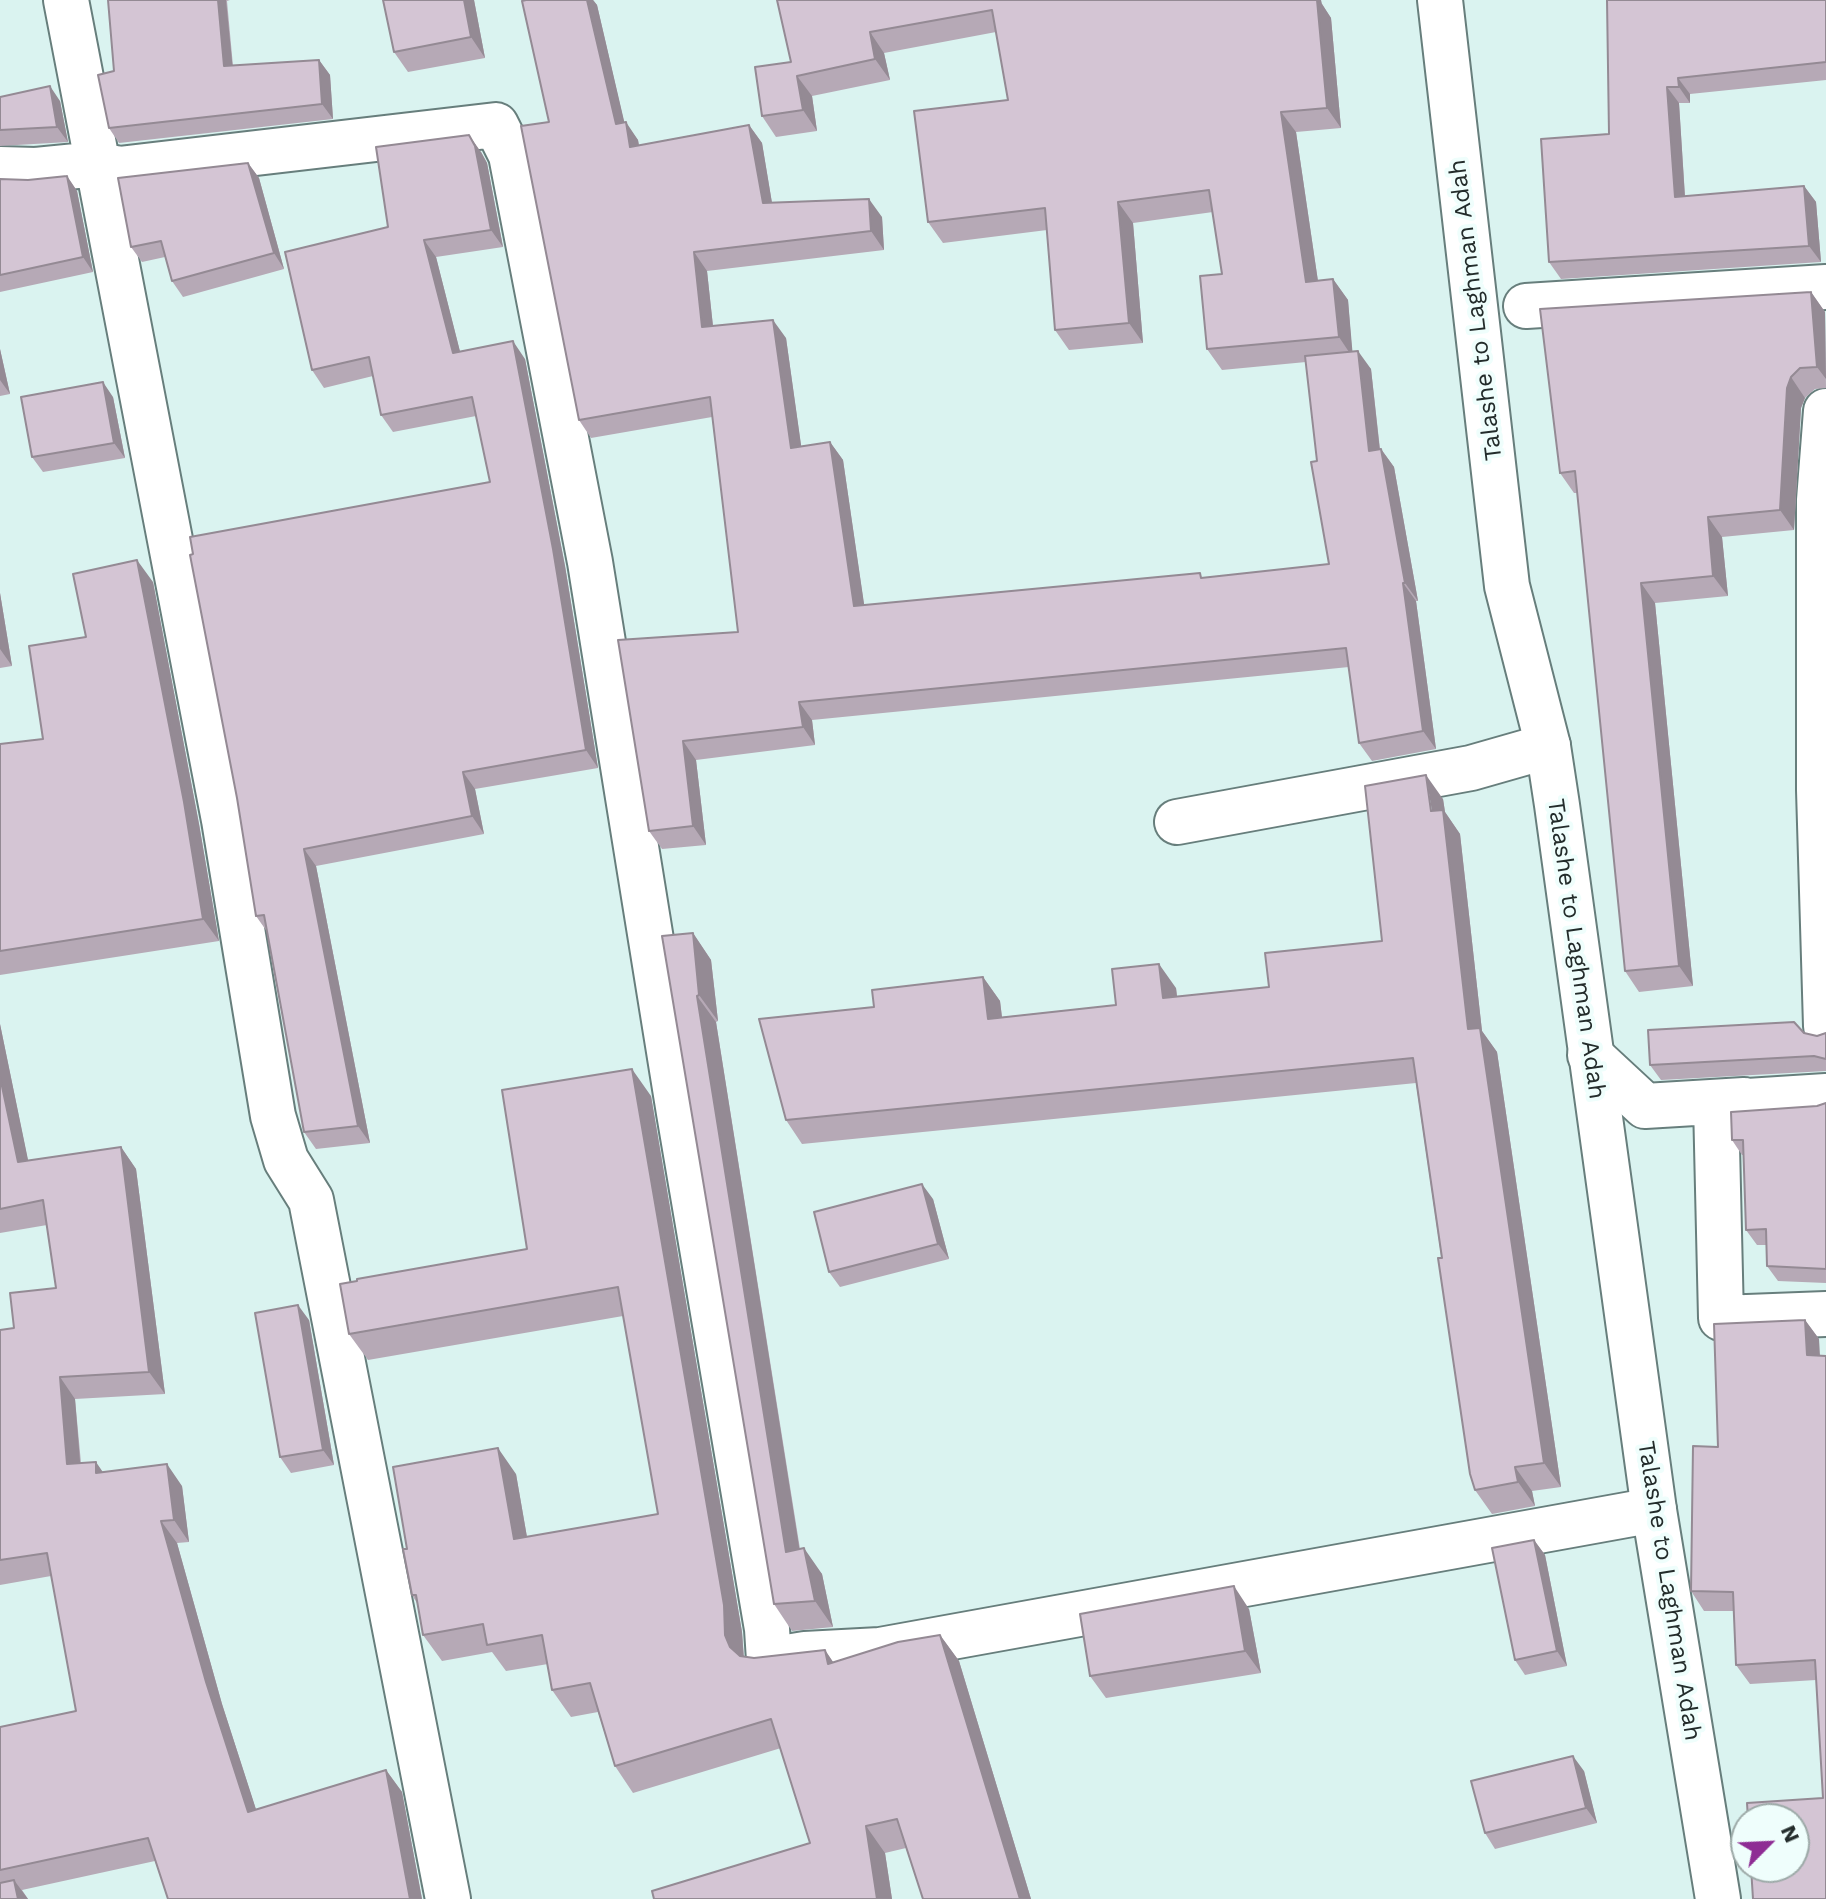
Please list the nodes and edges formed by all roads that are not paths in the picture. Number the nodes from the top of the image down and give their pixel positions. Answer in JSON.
{"nodes":[{"id":1,"x":66,"y":0,"type":"edge"},
{"id":2,"x":1440,"y":0,"type":"edge"},
{"id":3,"x":97,"y":164,"type":"junction"},
{"id":4,"x":0,"y":169,"type":"edge"},
{"id":5,"x":1826,"y":287,"type":"edge"},
{"id":6,"x":1526,"y":306,"type":"dead end"},
{"id":7,"x":1826,"y":411,"type":"edge"},
{"id":8,"x":1822,"y":500,"type":"edge"},
{"id":9,"x":1548,"y":746,"type":"junction"},
{"id":10,"x":1177,"y":822,"type":"dead end"},
{"id":11,"x":1826,"y":1026,"type":"edge"},
{"id":12,"x":1590,"y":1055,"type":"junction"},
{"id":13,"x":1826,"y":1314,"type":"edge"},
{"id":14,"x":1654,"y":1510,"type":"junction"},
{"id":15,"x":448,"y":1899,"type":"edge"},
{"id":16,"x":1718,"y":1899,"type":"edge"}],
"edges":[{"from":1,"to":3,"type":"street"},
{"from":2,"to":9,"type":"street","name":"Talashe to Laghman Adah"},
{"from":3,"to":4,"type":"street"},
{"from":3,"to":14,"type":"street"},
{"from":3,"to":15,"type":"street"},
{"from":5,"to":6,"type":"street"},
{"from":7,"to":8,"type":"street"},
{"from":8,"to":11,"type":"street"},
{"from":9,"to":10,"type":"street"},
{"from":9,"to":12,"type":"street","name":"Talashe to Laghman Adah"},
{"from":12,"to":13,"type":"street"},
{"from":12,"to":14,"type":"street","name":"Talashe to Laghman Adah"},
{"from":14,"to":16,"type":"street","name":"Talashe to Laghman Adah"}]}
